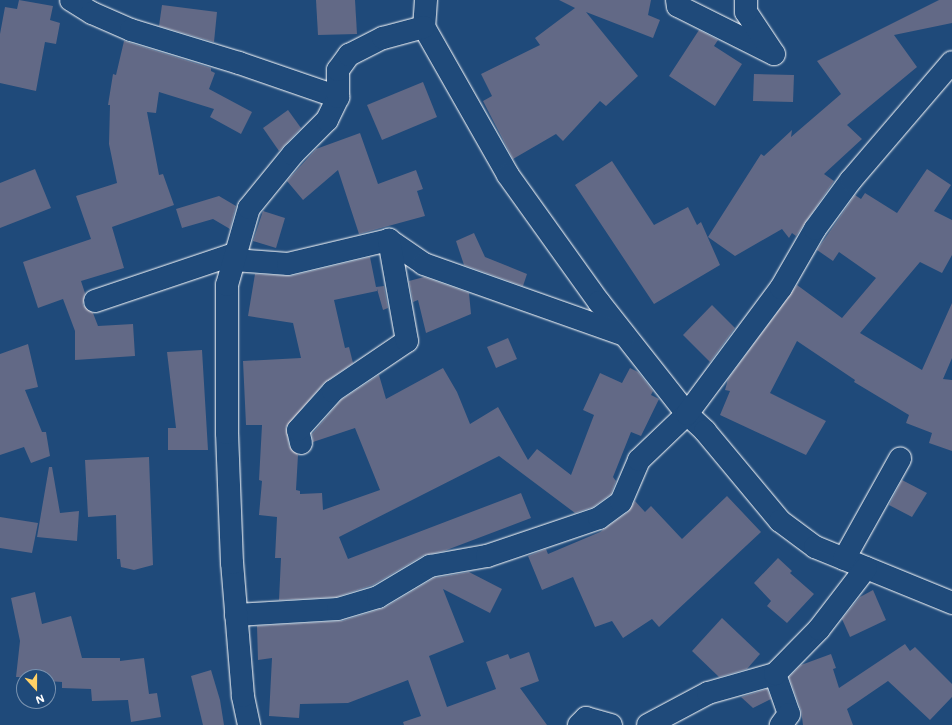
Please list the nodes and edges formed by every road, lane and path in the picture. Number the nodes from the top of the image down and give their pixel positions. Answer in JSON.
{"nodes":[{"id":1,"x":71,"y":0,"type":"edge"},
{"id":2,"x":426,"y":0,"type":"edge"},
{"id":3,"x":677,"y":0,"type":"edge"},
{"id":4,"x":746,"y":0,"type":"edge"},
{"id":5,"x":424,"y":27,"type":"junction"},
{"id":6,"x":952,"y":62,"type":"edge"},
{"id":7,"x":338,"y":97,"type":"junction"},
{"id":8,"x":389,"y":240,"type":"junction"},
{"id":9,"x":235,"y":257,"type":"junction"},
{"id":10,"x":95,"y":302,"type":"dead end"},
{"id":11,"x":624,"y":335,"type":"junction"},
{"id":12,"x":687,"y":414,"type":"junction"},
{"id":13,"x":301,"y":443,"type":"dead end"},
{"id":14,"x":900,"y":459,"type":"dead end"},
{"id":15,"x":844,"y":559,"type":"junction"},
{"id":16,"x":866,"y":568,"type":"junction"},
{"id":17,"x":952,"y":603,"type":"edge"},
{"id":18,"x":236,"y":615,"type":"junction"},
{"id":19,"x":776,"y":674,"type":"junction"},
{"id":20,"x":249,"y":725,"type":"edge"},
{"id":21,"x":579,"y":725,"type":"edge"},
{"id":22,"x":611,"y":725,"type":"edge"},
{"id":23,"x":648,"y":725,"type":"edge"},
{"id":24,"x":781,"y":725,"type":"edge"}],
"edges":[{"from":1,"to":7,"type":"street"},
{"from":2,"to":5,"type":"street"},
{"from":3,"to":4,"type":"street"},
{"from":5,"to":7,"type":"street"},
{"from":5,"to":11,"type":"street"},
{"from":6,"to":12,"type":"street"},
{"from":7,"to":9,"type":"street"},
{"from":8,"to":9,"type":"street"},
{"from":8,"to":11,"type":"street"},
{"from":8,"to":13,"type":"street"},
{"from":9,"to":10,"type":"street"},
{"from":9,"to":18,"type":"street"},
{"from":11,"to":12,"type":"street"},
{"from":12,"to":15,"type":"street"},
{"from":12,"to":18,"type":"street"},
{"from":14,"to":15,"type":"street"},
{"from":15,"to":16,"type":"street"},
{"from":16,"to":17,"type":"street"},
{"from":16,"to":19,"type":"street"},
{"from":18,"to":20,"type":"street"},
{"from":19,"to":23,"type":"street"},
{"from":19,"to":24,"type":"street"},
{"from":21,"to":22,"type":"street"}]}
